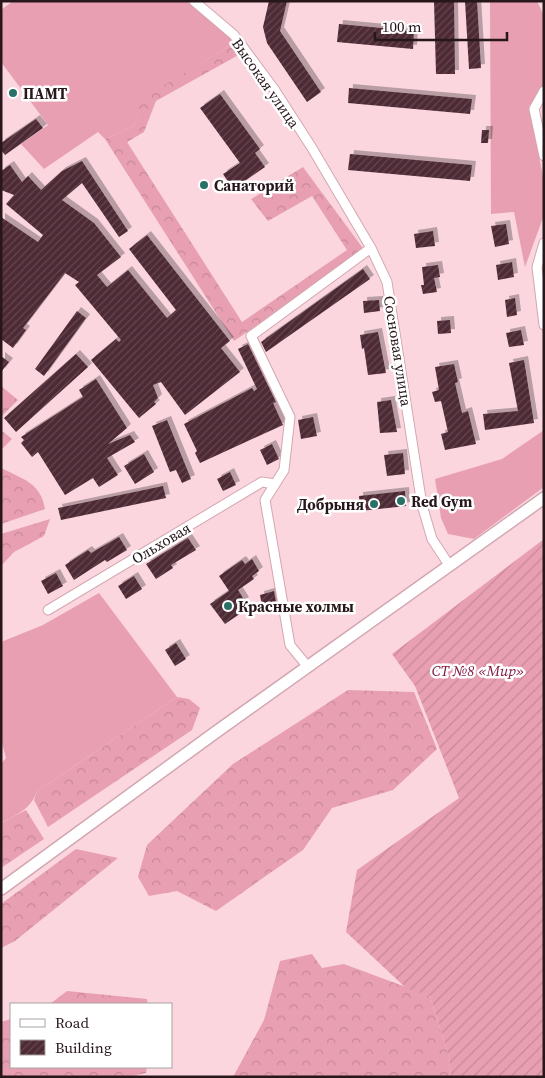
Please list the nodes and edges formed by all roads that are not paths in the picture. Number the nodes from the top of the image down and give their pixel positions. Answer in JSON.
{"nodes":[{"id":1,"x":194,"y":1,"type":"edge"},
{"id":2,"x":544,"y":91,"type":"edge"},
{"id":3,"x":312,"y":148,"type":"joint"},
{"id":4,"x":544,"y":156,"type":"edge"},
{"id":5,"x":544,"y":243,"type":"edge"},
{"id":6,"x":371,"y":248,"type":"junction"},
{"id":7,"x":544,"y":325,"type":"edge"},
{"id":8,"x":276,"y":484,"type":"junction"},
{"id":9,"x":544,"y":498,"type":"edge"},
{"id":10,"x":449,"y":566,"type":"junction"},
{"id":11,"x":48,"y":610,"type":"dead end"},
{"id":12,"x":308,"y":667,"type":"junction"},
{"id":13,"x":1,"y":890,"type":"edge"}],
"edges":[{"from":1,"to":3,"type":"street","name":"Высокая улица"},
{"from":2,"to":4,"type":"street"},
{"from":3,"to":6,"type":"street","name":"Сосновая улица"},
{"from":5,"to":7,"type":"street"},
{"from":6,"to":8,"type":"street"},
{"from":6,"to":10,"type":"street","name":"Сосновая улица"},
{"from":8,"to":11,"type":"street","name":"Ольховая"},
{"from":8,"to":12,"type":"street"},
{"from":9,"to":10,"type":"main road"},
{"from":10,"to":12,"type":"main road"},
{"from":12,"to":13,"type":"main road"}]}
